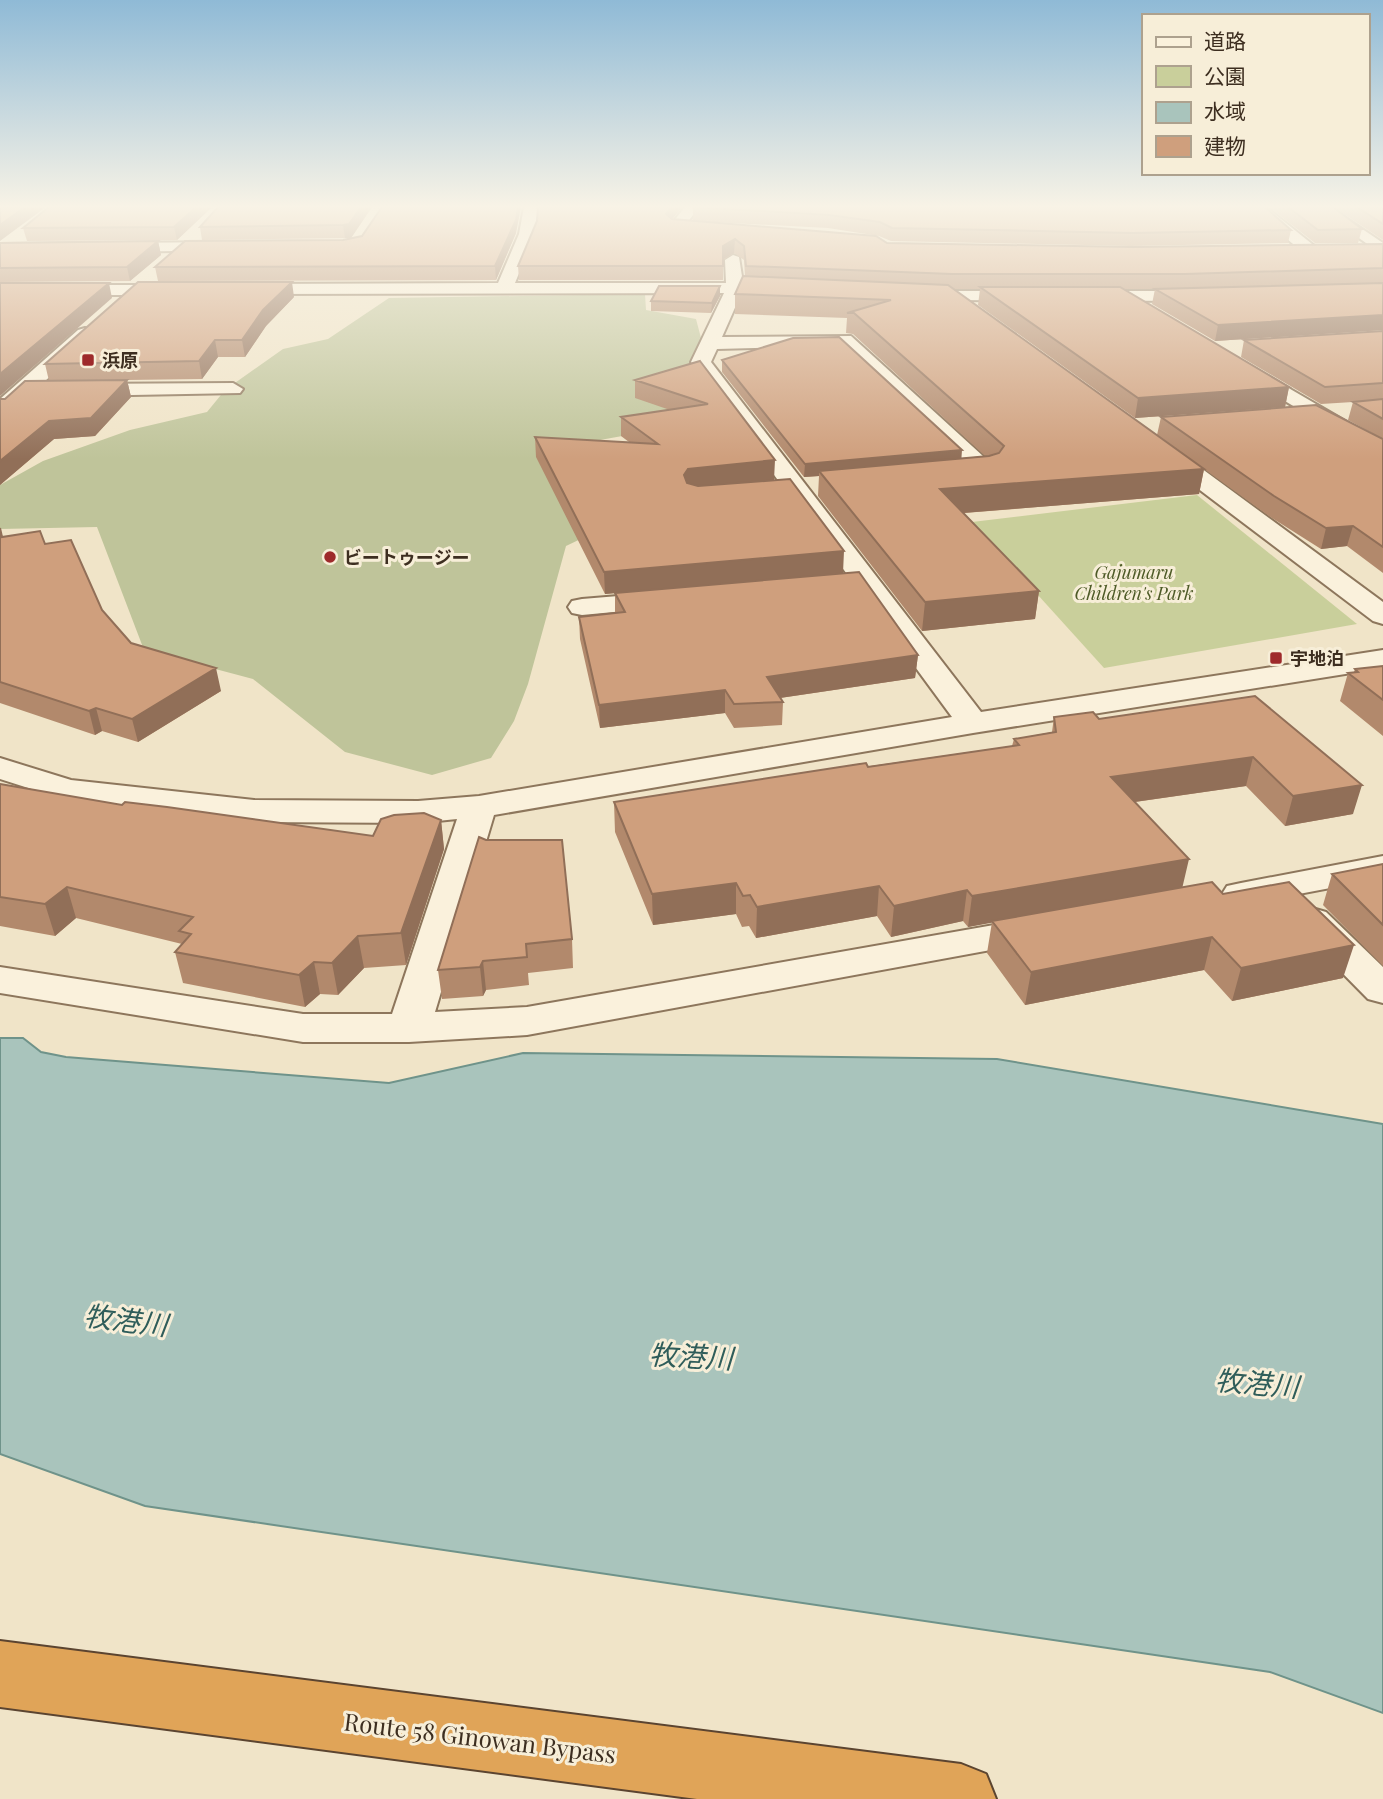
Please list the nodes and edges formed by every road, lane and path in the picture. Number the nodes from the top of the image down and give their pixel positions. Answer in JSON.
{"nodes":[{"id":1,"x":135,"y":291,"type":"edge"},
{"id":2,"x":734,"y":291,"type":"edge"},
{"id":3,"x":792,"y":291,"type":"edge"},
{"id":4,"x":1175,"y":291,"type":"edge"},
{"id":5,"x":812,"y":292,"type":"edge"},
{"id":6,"x":900,"y":295,"type":"edge"},
{"id":7,"x":1222,"y":295,"type":"edge"},
{"id":8,"x":951,"y":297,"type":"junction"},
{"id":9,"x":1121,"y":297,"type":"junction"},
{"id":10,"x":1182,"y":297,"type":"junction"},
{"id":11,"x":1156,"y":317,"type":"edge"},
{"id":12,"x":980,"y":318,"type":"edge"},
{"id":13,"x":708,"y":343,"type":"junction"},
{"id":14,"x":1226,"y":357,"type":"edge"},
{"id":15,"x":233,"y":389,"type":"dead end"},
{"id":16,"x":22,"y":390,"type":"junction"},
{"id":17,"x":0,"y":410,"type":"edge"},
{"id":18,"x":1357,"y":410,"type":"edge"},
{"id":19,"x":1317,"y":413,"type":"junction"},
{"id":20,"x":1278,"y":416,"type":"edge"},
{"id":21,"x":1141,"y":435,"type":"edge"},
{"id":22,"x":1383,"y":453,"type":"edge"},
{"id":23,"x":959,"y":474,"type":"edge"},
{"id":24,"x":821,"y":486,"type":"edge"},
{"id":25,"x":793,"y":488,"type":"junction"},
{"id":26,"x":768,"y":491,"type":"edge"},
{"id":27,"x":690,"y":598,"type":"edge"},
{"id":28,"x":582,"y":607,"type":"dead end"},
{"id":29,"x":1383,"y":615,"type":"edge"},
{"id":30,"x":1383,"y":659,"type":"edge"},
{"id":31,"x":973,"y":723,"type":"junction"},
{"id":32,"x":0,"y":768,"type":"edge"},
{"id":33,"x":479,"y":807,"type":"junction"},
{"id":34,"x":1383,"y":867,"type":"edge"},
{"id":35,"x":1278,"y":887,"type":"junction"},
{"id":36,"x":1209,"y":899,"type":"edge"},
{"id":37,"x":1073,"y":923,"type":"edge"},
{"id":38,"x":0,"y":980,"type":"edge"},
{"id":39,"x":1383,"y":990,"type":"edge"},
{"id":40,"x":409,"y":1028,"type":"junction"},
{"id":41,"x":0,"y":1674,"type":"edge"},
{"id":42,"x":773,"y":1786,"type":"edge"},
{"id":43,"x":961,"y":1799,"type":"edge"}],
"edges":[{"from":1,"to":16,"type":"street"},
{"from":2,"to":13,"type":"street"},
{"from":3,"to":5,"type":"street"},
{"from":4,"to":10,"type":"street"},
{"from":6,"to":8,"type":"street"},
{"from":7,"to":10,"type":"street"},
{"from":8,"to":9,"type":"street"},
{"from":8,"to":12,"type":"street"},
{"from":9,"to":10,"type":"street"},
{"from":9,"to":11,"type":"street"},
{"from":13,"to":23,"type":"street"},
{"from":13,"to":25,"type":"street"},
{"from":14,"to":19,"type":"street"},
{"from":15,"to":16,"type":"street"},
{"from":16,"to":17,"type":"street"},
{"from":18,"to":19,"type":"street"},
{"from":19,"to":20,"type":"street"},
{"from":19,"to":22,"type":"street"},
{"from":21,"to":29,"type":"street"},
{"from":24,"to":25,"type":"street"},
{"from":25,"to":26,"type":"street"},
{"from":25,"to":31,"type":"street"},
{"from":27,"to":28,"type":"street"},
{"from":30,"to":31,"type":"street"},
{"from":31,"to":33,"type":"street"},
{"from":32,"to":33,"type":"street"},
{"from":33,"to":40,"type":"street"},
{"from":34,"to":35,"type":"street"},
{"from":35,"to":36,"type":"street"},
{"from":35,"to":39,"type":"street"},
{"from":37,"to":40,"type":"street"},
{"from":38,"to":40,"type":"street"},
{"from":41,"to":42,"type":"highway","name":"Route 58 Ginowan Bypass"},
{"from":42,"to":43,"type":"highway","name":"Route 58 Ginowan Bypass"}]}
